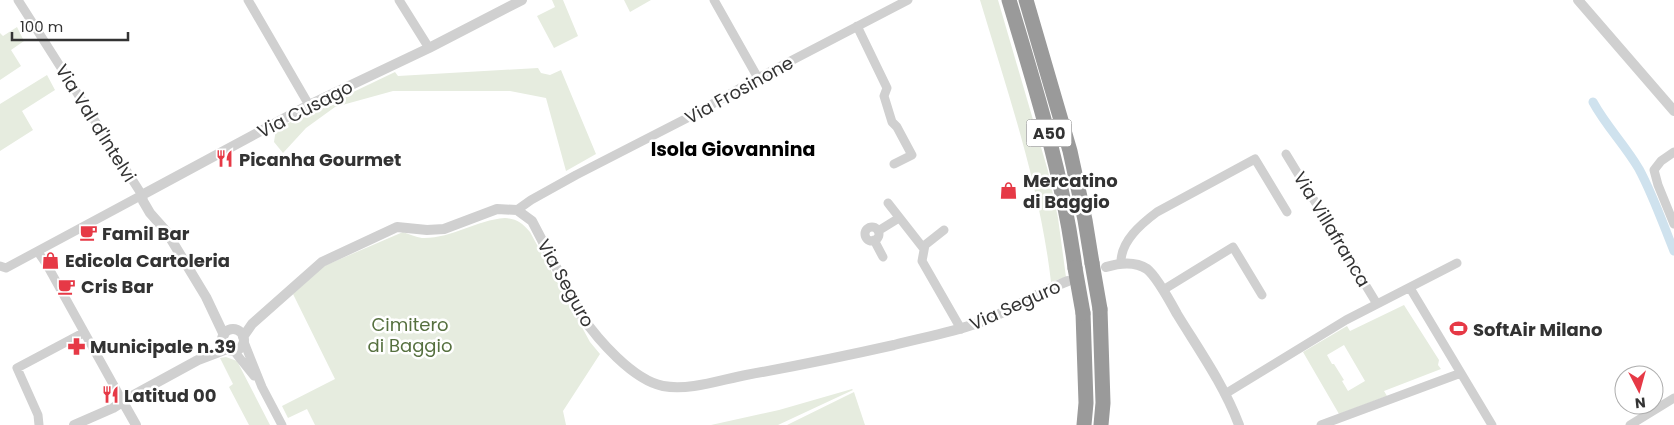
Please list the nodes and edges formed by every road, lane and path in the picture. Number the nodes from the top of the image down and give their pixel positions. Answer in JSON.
{"nodes":[{"id":1,"x":18,"y":0,"type":"edge"},
{"id":2,"x":248,"y":0,"type":"edge"},
{"id":3,"x":399,"y":0,"type":"edge"},
{"id":4,"x":522,"y":0,"type":"edge"},
{"id":5,"x":714,"y":0,"type":"edge"},
{"id":6,"x":908,"y":0,"type":"edge"},
{"id":7,"x":1010,"y":0,"type":"edge"},
{"id":8,"x":1026,"y":0,"type":"edge"},
{"id":9,"x":1578,"y":0,"type":"edge"},
{"id":10,"x":857,"y":26,"type":"junction"},
{"id":11,"x":429,"y":48,"type":"junction"},
{"id":12,"x":758,"y":78,"type":"junction"},
{"id":13,"x":309,"y":105,"type":"junction"},
{"id":14,"x":1674,"y":111,"type":"edge"},
{"id":15,"x":1674,"y":152,"type":"edge"},
{"id":16,"x":1286,"y":154,"type":"dead end"},
{"id":17,"x":894,"y":164,"type":"dead end"},
{"id":18,"x":142,"y":195,"type":"junction"},
{"id":19,"x":888,"y":204,"type":"dead end"},
{"id":20,"x":517,"y":210,"type":"junction"},
{"id":21,"x":1287,"y":212,"type":"dead end"},
{"id":22,"x":899,"y":218,"type":"junction"},
{"id":23,"x":1674,"y":224,"type":"edge"},
{"id":24,"x":944,"y":230,"type":"dead end"},
{"id":25,"x":924,"y":249,"type":"junction"},
{"id":26,"x":38,"y":252,"type":"junction"},
{"id":27,"x":883,"y":257,"type":"dead end"},
{"id":28,"x":1121,"y":262,"type":"junction"},
{"id":29,"x":1457,"y":263,"type":"dead end"},
{"id":30,"x":1099,"y":265,"type":"junction"},
{"id":31,"x":3,"y":267,"type":"edge"},
{"id":32,"x":1072,"y":274,"type":"junction"},
{"id":33,"x":1410,"y":288,"type":"junction"},
{"id":34,"x":1163,"y":290,"type":"junction"},
{"id":35,"x":1262,"y":295,"type":"dead end"},
{"id":36,"x":1377,"y":304,"type":"junction"},
{"id":37,"x":252,"y":324,"type":"junction"},
{"id":38,"x":961,"y":329,"type":"junction"},
{"id":39,"x":83,"y":333,"type":"junction"},
{"id":40,"x":229,"y":339,"type":"junction"},
{"id":41,"x":243,"y":339,"type":"junction"},
{"id":42,"x":1461,"y":373,"type":"junction"},
{"id":43,"x":262,"y":387,"type":"junction"},
{"id":44,"x":1225,"y":394,"type":"junction"},
{"id":45,"x":1674,"y":398,"type":"edge"},
{"id":46,"x":123,"y":402,"type":"junction"},
{"id":47,"x":39,"y":425,"type":"edge"},
{"id":48,"x":74,"y":425,"type":"edge"},
{"id":49,"x":136,"y":425,"type":"edge"},
{"id":50,"x":282,"y":425,"type":"edge"},
{"id":51,"x":1084,"y":425,"type":"edge"},
{"id":52,"x":1101,"y":425,"type":"edge"},
{"id":53,"x":1239,"y":425,"type":"edge"},
{"id":54,"x":1320,"y":425,"type":"edge"},
{"id":55,"x":1492,"y":425,"type":"edge"},
{"id":56,"x":1630,"y":425,"type":"edge"}],
"edges":[{"from":1,"to":18,"type":"street","name":"Via Val d'Intelvi"},
{"from":2,"to":13,"type":"street"},
{"from":3,"to":11,"type":"street"},
{"from":4,"to":11,"type":"street","name":"Via Cusago"},
{"from":5,"to":12,"type":"street"},
{"from":6,"to":10,"type":"street","name":"Via Frosinone"},
{"from":7,"to":32,"type":"highway","number":"A50"},
{"from":8,"to":30,"type":"highway","number":"A50"},
{"from":9,"to":14,"type":"street"},
{"from":10,"to":12,"type":"street","name":"Via Frosinone"},
{"from":10,"to":17,"type":"street"},
{"from":11,"to":13,"type":"street","name":"Via Cusago"},
{"from":12,"to":20,"type":"street","name":"Via Frosinone"},
{"from":13,"to":18,"type":"street","name":"Via Cusago"},
{"from":15,"to":23,"type":"street"},
{"from":16,"to":36,"type":"street","name":"Via Villafranca"},
{"from":18,"to":26,"type":"street","name":"Via Cusago"},
{"from":18,"to":40,"type":"street"},
{"from":19,"to":22,"type":"street"},
{"from":20,"to":37,"type":"street"},
{"from":20,"to":38,"type":"street","name":"Via Seguro"},
{"from":21,"to":28,"type":"street"},
{"from":22,"to":25,"type":"street"},
{"from":22,"to":27,"type":"street"},
{"from":24,"to":25,"type":"street"},
{"from":25,"to":38,"type":"street","name":"Via Seguro"},
{"from":26,"to":31,"type":"street","name":"Via Cusago"},
{"from":26,"to":39,"type":"street"},
{"from":28,"to":30,"type":"street"},
{"from":28,"to":34,"type":"street"},
{"from":29,"to":33,"type":"street"},
{"from":30,"to":52,"type":"highway","number":"A50","bridge":true},
{"from":32,"to":38,"type":"street","name":"Via Seguro"},
{"from":32,"to":51,"type":"highway","number":"A50","bridge":true},
{"from":33,"to":36,"type":"street"},
{"from":33,"to":42,"type":"street"},
{"from":34,"to":35,"type":"street"},
{"from":34,"to":44,"type":"street"},
{"from":36,"to":44,"type":"street"},
{"from":37,"to":40,"type":"street"},
{"from":37,"to":41,"type":"street"},
{"from":39,"to":46,"type":"street"},
{"from":39,"to":47,"type":"street"},
{"from":40,"to":41,"type":"street"},
{"from":40,"to":41,"type":"street"},
{"from":40,"to":43,"type":"street"},
{"from":40,"to":46,"type":"street"},
{"from":41,"to":43,"type":"street"},
{"from":42,"to":54,"type":"street"},
{"from":42,"to":55,"type":"street"},
{"from":43,"to":50,"type":"street"},
{"from":44,"to":53,"type":"street"},
{"from":45,"to":56,"type":"street"},
{"from":46,"to":48,"type":"street"},
{"from":46,"to":49,"type":"street"}]}
